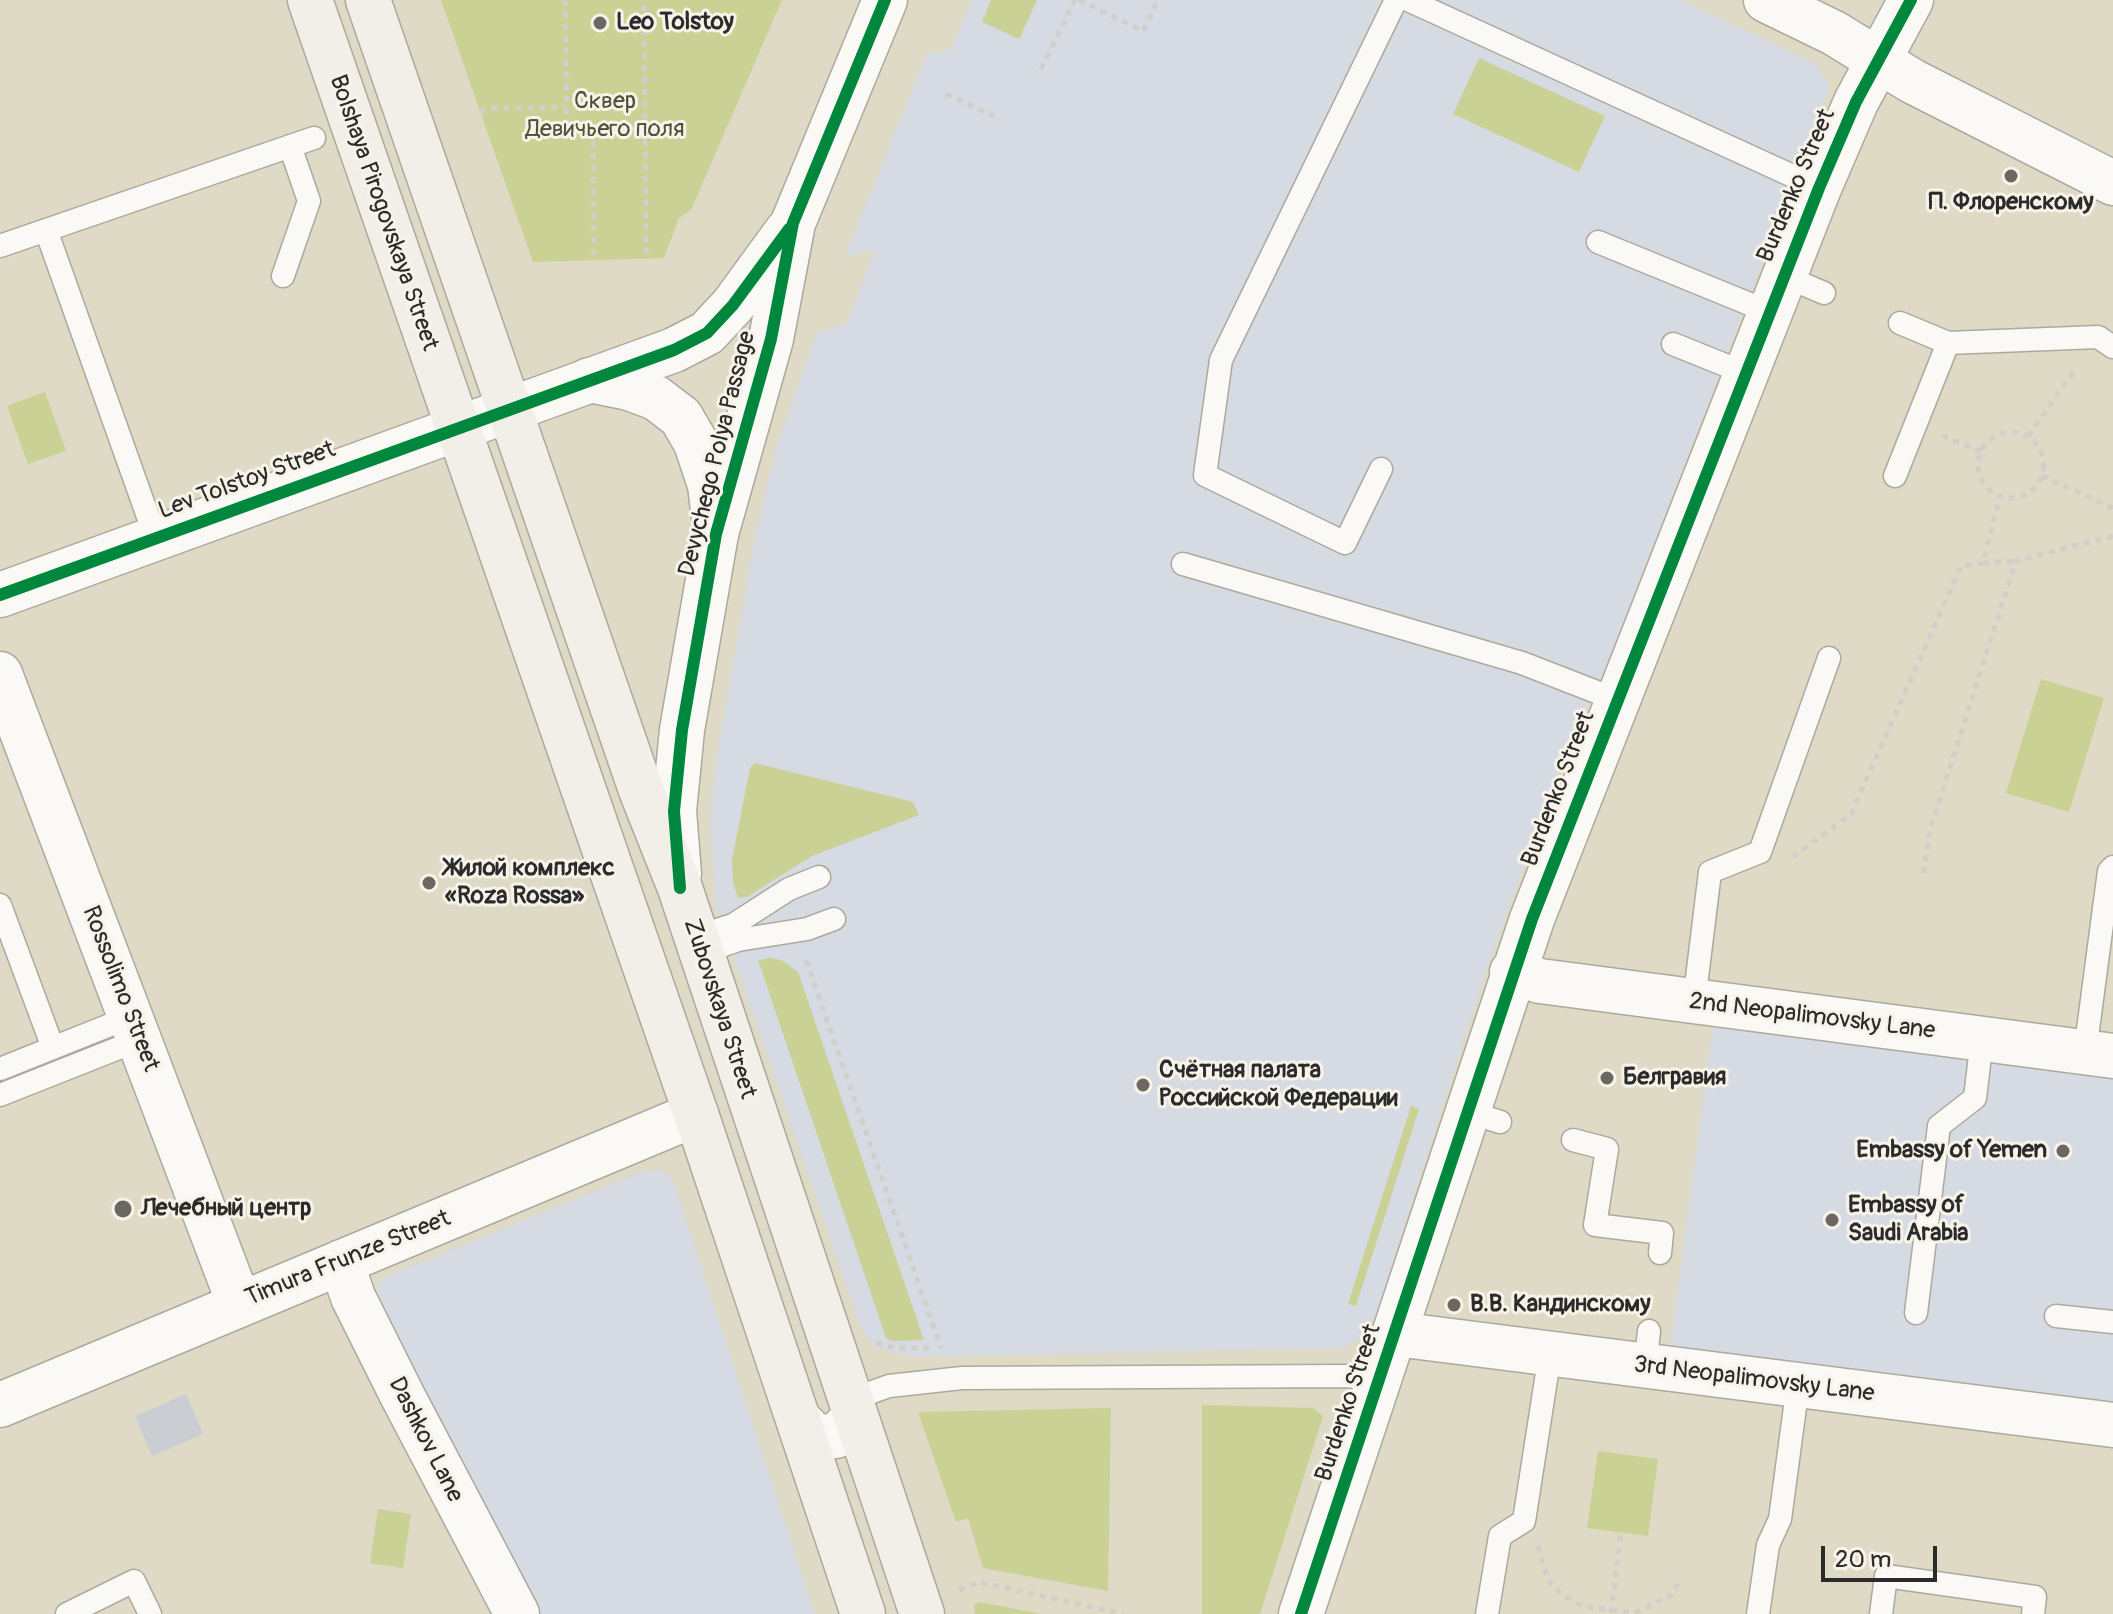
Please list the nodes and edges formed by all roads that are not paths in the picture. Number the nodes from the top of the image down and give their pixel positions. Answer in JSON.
{"nodes":[{"id":1,"x":310,"y":0,"type":"edge"},
{"id":2,"x":368,"y":0,"type":"edge"},
{"id":3,"x":885,"y":0,"type":"edge"},
{"id":4,"x":1396,"y":0,"type":"edge"},
{"id":5,"x":1408,"y":0,"type":"edge"},
{"id":6,"x":1766,"y":0,"type":"edge"},
{"id":7,"x":1911,"y":0,"type":"edge"},
{"id":8,"x":1878,"y":60,"type":"junction"},
{"id":9,"x":314,"y":138,"type":"dead end"},
{"id":10,"x":290,"y":146,"type":"junction"},
{"id":11,"x":2113,"y":183,"type":"edge"},
{"id":12,"x":1819,"y":188,"type":"junction"},
{"id":13,"x":793,"y":223,"type":"junction"},
{"id":14,"x":46,"y":230,"type":"junction"},
{"id":15,"x":1598,"y":242,"type":"dead end"},
{"id":16,"x":0,"y":246,"type":"edge"},
{"id":17,"x":283,"y":276,"type":"dead end"},
{"id":18,"x":1824,"y":293,"type":"dead end"},
{"id":19,"x":1776,"y":294,"type":"junction"},
{"id":20,"x":1900,"y":323,"type":"dead end"},
{"id":21,"x":2106,"y":342,"type":"edge"},
{"id":22,"x":1948,"y":343,"type":"junction"},
{"id":23,"x":1673,"y":344,"type":"dead end"},
{"id":24,"x":1745,"y":373,"type":"junction"},
{"id":25,"x":589,"y":380,"type":"junction"},
{"id":26,"x":509,"y":407,"type":"junction"},
{"id":27,"x":455,"y":427,"type":"junction"},
{"id":28,"x":1381,"y":469,"type":"dead end"},
{"id":29,"x":1895,"y":476,"type":"dead end"},
{"id":30,"x":716,"y":534,"type":"junction"},
{"id":31,"x":156,"y":539,"type":"junction"},
{"id":32,"x":1183,"y":564,"type":"dead end"},
{"id":33,"x":0,"y":595,"type":"edge"},
{"id":34,"x":1829,"y":658,"type":"dead end"},
{"id":35,"x":0,"y":674,"type":"edge"},
{"id":36,"x":1617,"y":700,"type":"junction"},
{"id":37,"x":2113,"y":867,"type":"edge"},
{"id":38,"x":819,"y":877,"type":"dead end"},
{"id":39,"x":680,"y":888,"type":"junction"},
{"id":40,"x":0,"y":905,"type":"edge"},
{"id":41,"x":834,"y":919,"type":"dead end"},
{"id":42,"x":698,"y":945,"type":"junction"},
{"id":43,"x":1512,"y":972,"type":"junction"},
{"id":44,"x":1694,"y":1002,"type":"junction"},
{"id":45,"x":134,"y":1028,"type":"junction"},
{"id":46,"x":1982,"y":1039,"type":"junction"},
{"id":47,"x":53,"y":1048,"type":"junction"},
{"id":48,"x":2099,"y":1054,"type":"edge"},
{"id":49,"x":0,"y":1069,"type":"edge"},
{"id":50,"x":0,"y":1095,"type":"edge"},
{"id":51,"x":696,"y":1114,"type":"junction"},
{"id":52,"x":1573,"y":1140,"type":"dead end"},
{"id":53,"x":1660,"y":1253,"type":"dead end"},
{"id":54,"x":341,"y":1262,"type":"junction"},
{"id":55,"x":239,"y":1303,"type":"junction"},
{"id":56,"x":1916,"y":1313,"type":"dead end"},
{"id":57,"x":2056,"y":1316,"type":"dead end"},
{"id":58,"x":2113,"y":1322,"type":"edge"},
{"id":59,"x":1396,"y":1334,"type":"junction"},
{"id":60,"x":1550,"y":1354,"type":"junction"},
{"id":61,"x":1381,"y":1379,"type":"junction"},
{"id":62,"x":1798,"y":1385,"type":"junction"},
{"id":63,"x":853,"y":1399,"type":"junction"},
{"id":64,"x":0,"y":1405,"type":"edge"},
{"id":65,"x":799,"y":1420,"type":"junction"},
{"id":66,"x":2113,"y":1425,"type":"edge"},
{"id":67,"x":67,"y":1614,"type":"edge"},
{"id":68,"x":150,"y":1614,"type":"edge"},
{"id":69,"x":517,"y":1614,"type":"edge"},
{"id":70,"x":863,"y":1614,"type":"edge"},
{"id":71,"x":922,"y":1614,"type":"edge"},
{"id":72,"x":1301,"y":1614,"type":"edge"},
{"id":73,"x":1487,"y":1614,"type":"edge"},
{"id":74,"x":1758,"y":1614,"type":"edge"},
{"id":75,"x":1881,"y":1614,"type":"edge"},
{"id":76,"x":2033,"y":1614,"type":"edge"}],
"edges":[{"from":1,"to":27,"type":"main road","name":"Bolshaya Pirogovskaya Street"},
{"from":2,"to":26,"type":"main road"},
{"from":3,"to":13,"type":"street","name":"Devychego Polya Passage"},
{"from":4,"to":28,"type":"lane"},
{"from":5,"to":12,"type":"lane"},
{"from":6,"to":8,"type":"street"},
{"from":7,"to":8,"type":"street","name":"Burdenko Street"},
{"from":8,"to":11,"type":"street"},
{"from":8,"to":12,"type":"street","name":"Burdenko Street"},
{"from":9,"to":10,"type":"lane"},
{"from":10,"to":14,"type":"lane"},
{"from":10,"to":17,"type":"lane"},
{"from":12,"to":19,"type":"street","name":"Burdenko Street"},
{"from":13,"to":25,"type":"street","name":"Lev Tolstoy Street"},
{"from":13,"to":30,"type":"street","name":"Devychego Polya Passage"},
{"from":14,"to":16,"type":"lane"},
{"from":14,"to":31,"type":"lane"},
{"from":15,"to":19,"type":"lane"},
{"from":18,"to":19,"type":"lane"},
{"from":19,"to":24,"type":"street","name":"Burdenko Street"},
{"from":20,"to":22,"type":"lane"},
{"from":21,"to":22,"type":"lane"},
{"from":22,"to":29,"type":"lane"},
{"from":23,"to":24,"type":"lane"},
{"from":24,"to":36,"type":"street","name":"Burdenko Street"},
{"from":25,"to":26,"type":"street","name":"Lev Tolstoy Street"},
{"from":25,"to":30,"type":"street"},
{"from":26,"to":27,"type":"street","name":"Lev Tolstoy Street"},
{"from":26,"to":39,"type":"main road","name":"Zubovskaya Street"},
{"from":27,"to":31,"type":"street","name":"Lev Tolstoy Street"},
{"from":27,"to":51,"type":"main road"},
{"from":30,"to":39,"type":"street","name":"Devychego Polya Passage"},
{"from":31,"to":33,"type":"street","name":"Lev Tolstoy Street"},
{"from":32,"to":36,"type":"lane"},
{"from":34,"to":44,"type":"lane"},
{"from":35,"to":45,"type":"street","name":"Rossolimo Street"},
{"from":36,"to":43,"type":"street","name":"Burdenko Street"},
{"from":37,"to":48,"type":"lane"},
{"from":38,"to":42,"type":"lane"},
{"from":39,"to":42,"type":"main road","name":"Zubovskaya Street"},
{"from":40,"to":47,"type":"lane"},
{"from":41,"to":42,"type":"lane"},
{"from":42,"to":63,"type":"main road","name":"Zubovskaya Street"},
{"from":43,"to":44,"type":"street","name":"2nd Neopalimovsky Lane"},
{"from":43,"to":59,"type":"street","name":"Burdenko Street"},
{"from":44,"to":46,"type":"street","name":"2nd Neopalimovsky Lane"},
{"from":45,"to":47,"type":"lane"},
{"from":45,"to":50,"type":"lane"},
{"from":45,"to":55,"type":"street","name":"Rossolimo Street"},
{"from":46,"to":48,"type":"street","name":"2nd Neopalimovsky Lane"},
{"from":46,"to":56,"type":"lane"},
{"from":47,"to":49,"type":"lane"},
{"from":51,"to":54,"type":"street","name":"Timura Frunze Street"},
{"from":51,"to":65,"type":"main road"},
{"from":52,"to":53,"type":"lane"},
{"from":54,"to":55,"type":"street","name":"Timura Frunze Street"},
{"from":54,"to":69,"type":"street","name":"Dashkov Lane"},
{"from":55,"to":64,"type":"street","name":"Timura Frunze Street"},
{"from":57,"to":58,"type":"lane"},
{"from":59,"to":60,"type":"street","name":"3rd Neopalimovsky Lane"},
{"from":59,"to":61,"type":"street","name":"Burdenko Street"},
{"from":60,"to":62,"type":"street","name":"3rd Neopalimovsky Lane"},
{"from":60,"to":73,"type":"lane"},
{"from":61,"to":63,"type":"lane"},
{"from":61,"to":72,"type":"street","name":"Burdenko Street"},
{"from":62,"to":66,"type":"street","name":"3rd Neopalimovsky Lane"},
{"from":62,"to":74,"type":"lane"},
{"from":63,"to":65,"type":"street"},
{"from":63,"to":71,"type":"main road","name":"Zubovskaya Street"},
{"from":65,"to":70,"type":"main road"},
{"from":67,"to":68,"type":"lane"},
{"from":75,"to":76,"type":"lane"}]}
